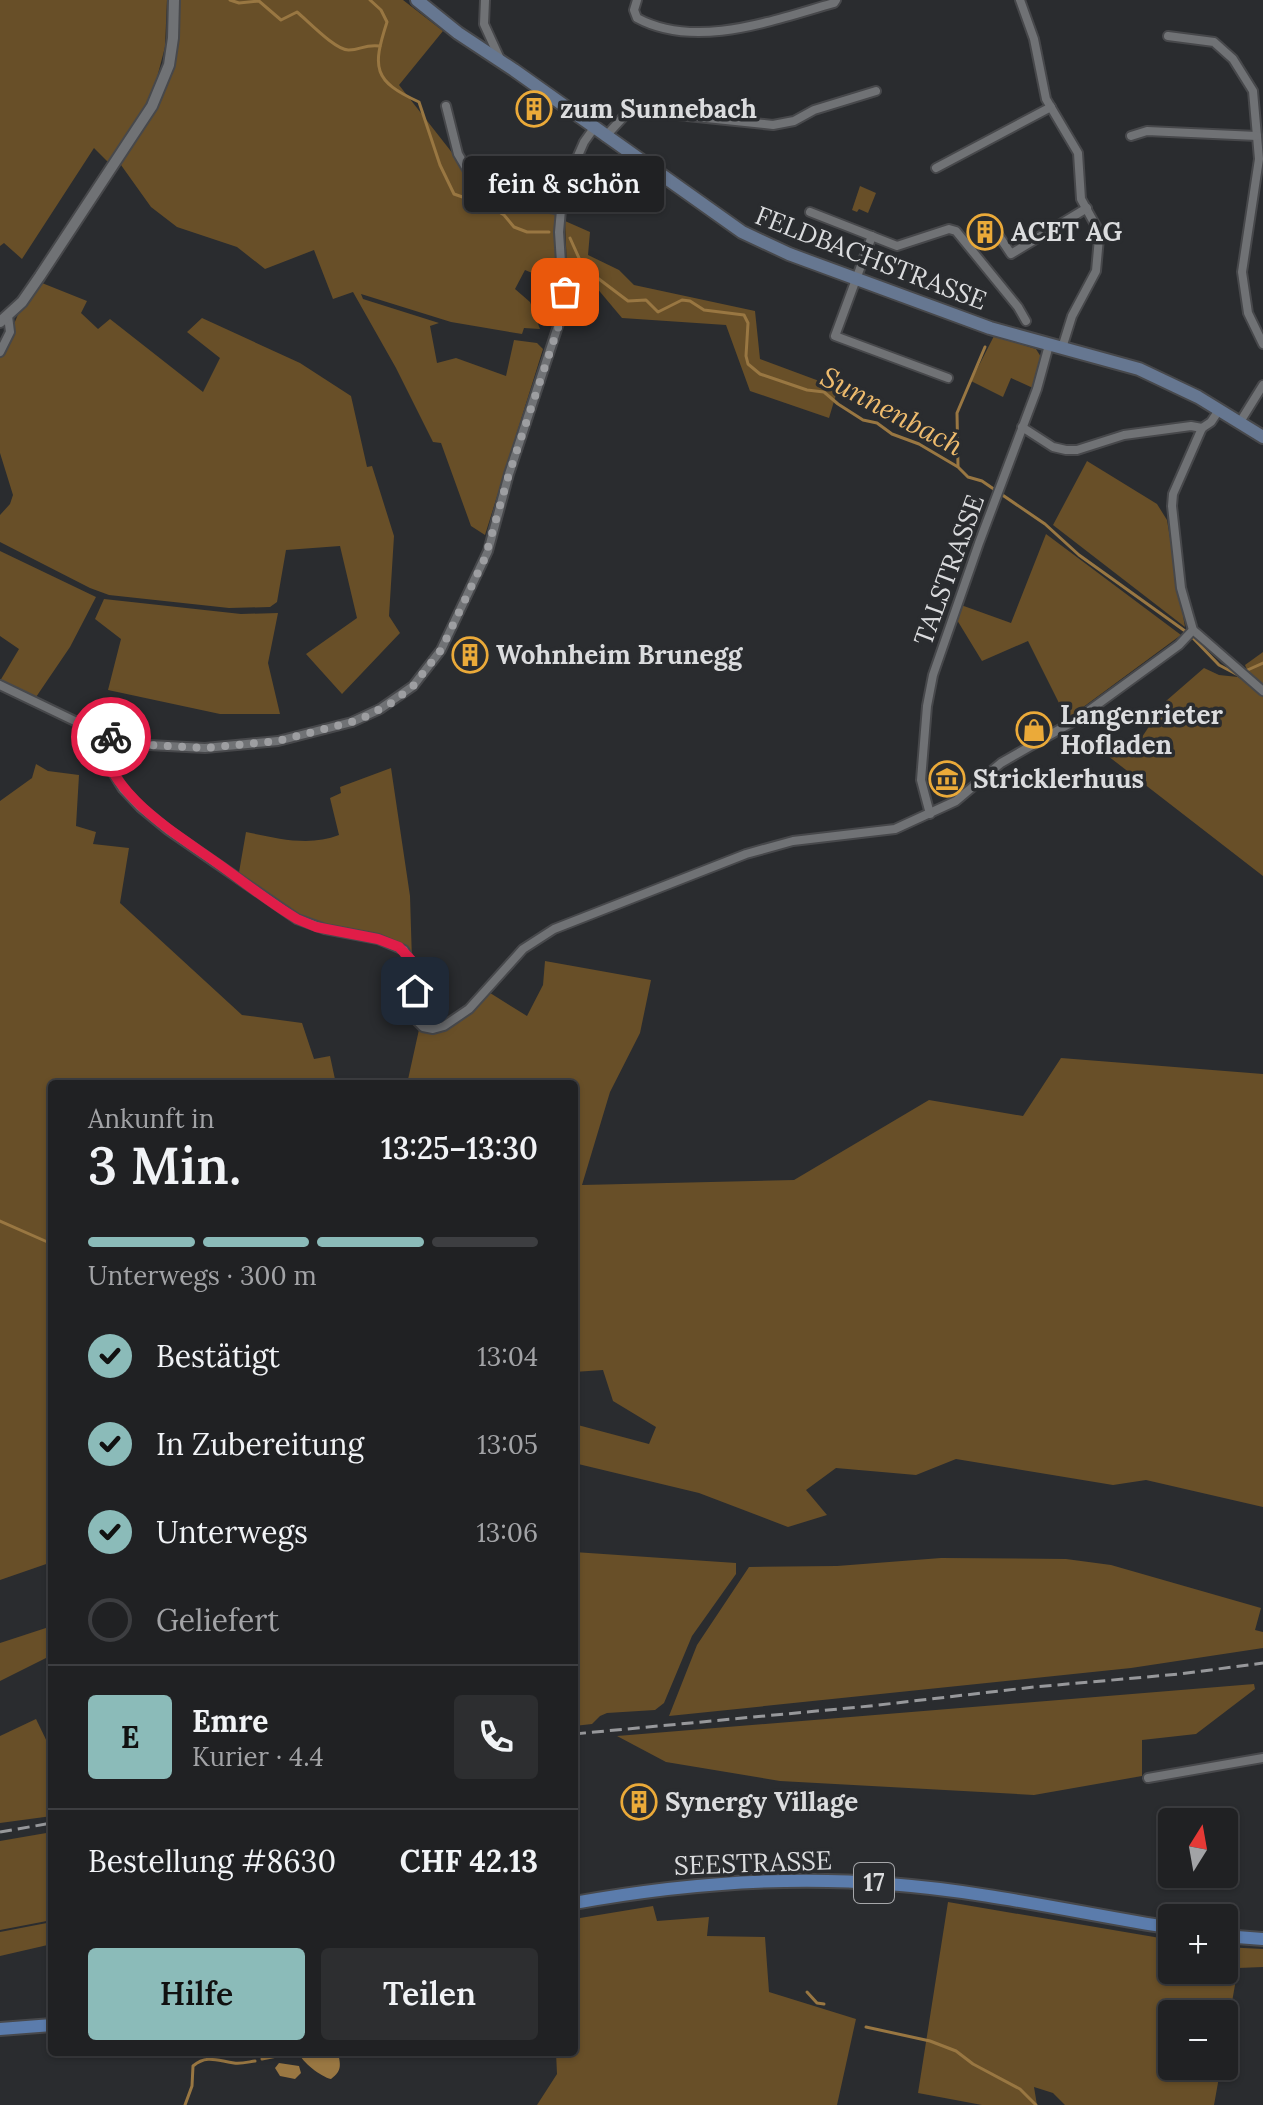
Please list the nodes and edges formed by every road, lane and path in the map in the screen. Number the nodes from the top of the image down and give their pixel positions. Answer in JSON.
{"nodes":[{"id":1,"x":174,"y":0,"type":"edge"},
{"id":2,"x":417,"y":0,"type":"edge"},
{"id":3,"x":485,"y":0,"type":"edge"},
{"id":4,"x":637,"y":0,"type":"edge"},
{"id":5,"x":836,"y":0,"type":"edge"},
{"id":6,"x":1020,"y":0,"type":"edge"},
{"id":7,"x":1168,"y":36,"type":"dead end"},
{"id":8,"x":500,"y":60,"type":"junction"},
{"id":9,"x":876,"y":91,"type":"dead end"},
{"id":10,"x":446,"y":106,"type":"dead end"},
{"id":11,"x":1051,"y":107,"type":"junction"},
{"id":12,"x":594,"y":128,"type":"junction"},
{"id":13,"x":1131,"y":136,"type":"dead end"},
{"id":14,"x":1257,"y":136,"type":"junction"},
{"id":15,"x":605,"y":137,"type":"junction"},
{"id":16,"x":936,"y":168,"type":"dead end"},
{"id":17,"x":1087,"y":208,"type":"junction"},
{"id":18,"x":561,"y":210,"type":"junction"},
{"id":19,"x":810,"y":212,"type":"dead end"},
{"id":20,"x":997,"y":233,"type":"dead end"},
{"id":21,"x":872,"y":236,"type":"junction"},
{"id":22,"x":857,"y":278,"type":"junction"},
{"id":23,"x":4,"y":319,"type":"edge"},
{"id":24,"x":1026,"y":321,"type":"dead end"},
{"id":25,"x":1263,"y":344,"type":"edge"},
{"id":26,"x":1055,"y":347,"type":"junction"},
{"id":27,"x":0,"y":352,"type":"edge"},
{"id":28,"x":948,"y":378,"type":"dead end"},
{"id":29,"x":1263,"y":385,"type":"edge"},
{"id":30,"x":1219,"y":410,"type":"junction"},
{"id":31,"x":1240,"y":422,"type":"junction"},
{"id":32,"x":1022,"y":427,"type":"junction"},
{"id":33,"x":1202,"y":428,"type":"junction"},
{"id":34,"x":1263,"y":437,"type":"edge"},
{"id":35,"x":1193,"y":630,"type":"junction"},
{"id":36,"x":0,"y":685,"type":"edge"},
{"id":37,"x":1263,"y":691,"type":"edge"},
{"id":38,"x":95,"y":732,"type":"junction"},
{"id":39,"x":930,"y":814,"type":"junction"},
{"id":40,"x":1263,"y":1758,"type":"edge"},
{"id":41,"x":1148,"y":1778,"type":"dead end"},
{"id":42,"x":578,"y":1902,"type":"edge"},
{"id":43,"x":1158,"y":1926,"type":"edge"},
{"id":44,"x":1238,"y":1937,"type":"edge"},
{"id":45,"x":1263,"y":1939,"type":"edge"},
{"id":46,"x":48,"y":2025,"type":"edge"},
{"id":47,"x":0,"y":2029,"type":"edge"}],
"edges":[{"from":1,"to":23,"type":"street"},
{"from":2,"to":8,"type":"main road","name":"FELDBACHSTRASSE"},
{"from":3,"to":8,"type":"street"},
{"from":4,"to":5,"type":"street"},
{"from":6,"to":11,"type":"street","name":"TALSTRASSE"},
{"from":7,"to":14,"type":"street"},
{"from":8,"to":12,"type":"main road","name":"FELDBACHSTRASSE"},
{"from":9,"to":15,"type":"street"},
{"from":10,"to":18,"type":"street"},
{"from":11,"to":16,"type":"street"},
{"from":11,"to":17,"type":"street","name":"TALSTRASSE"},
{"from":12,"to":15,"type":"main road","name":"FELDBACHSTRASSE"},
{"from":12,"to":18,"type":"street"},
{"from":13,"to":14,"type":"street"},
{"from":14,"to":25,"type":"street"},
{"from":15,"to":22,"type":"main road","name":"FELDBACHSTRASSE"},
{"from":17,"to":20,"type":"street"},
{"from":17,"to":26,"type":"street","name":"TALSTRASSE"},
{"from":18,"to":38,"type":"street"},
{"from":19,"to":21,"type":"street"},
{"from":21,"to":22,"type":"street"},
{"from":21,"to":24,"type":"street"},
{"from":22,"to":26,"type":"main road","name":"FELDBACHSTRASSE"},
{"from":22,"to":28,"type":"street"},
{"from":23,"to":27,"type":"street"},
{"from":26,"to":30,"type":"main road","name":"FELDBACHSTRASSE"},
{"from":26,"to":32,"type":"street","name":"TALSTRASSE"},
{"from":29,"to":31,"type":"street"},
{"from":30,"to":31,"type":"main road","name":"FELDBACHSTRASSE"},
{"from":30,"to":33,"type":"street"},
{"from":31,"to":34,"type":"main road","name":"FELDBACHSTRASSE"},
{"from":32,"to":33,"type":"street"},
{"from":32,"to":39,"type":"street","name":"TALSTRASSE"},
{"from":33,"to":35,"type":"street"},
{"from":35,"to":37,"type":"street"},
{"from":35,"to":39,"type":"street"},
{"from":36,"to":38,"type":"street"},
{"from":38,"to":39,"type":"street"},
{"from":40,"to":41,"type":"street"},
{"from":42,"to":43,"type":"main road","name":"SEESTRASSE","number":"17"},
{"from":44,"to":45,"type":"main road"},
{"from":46,"to":47,"type":"main road"}]}
